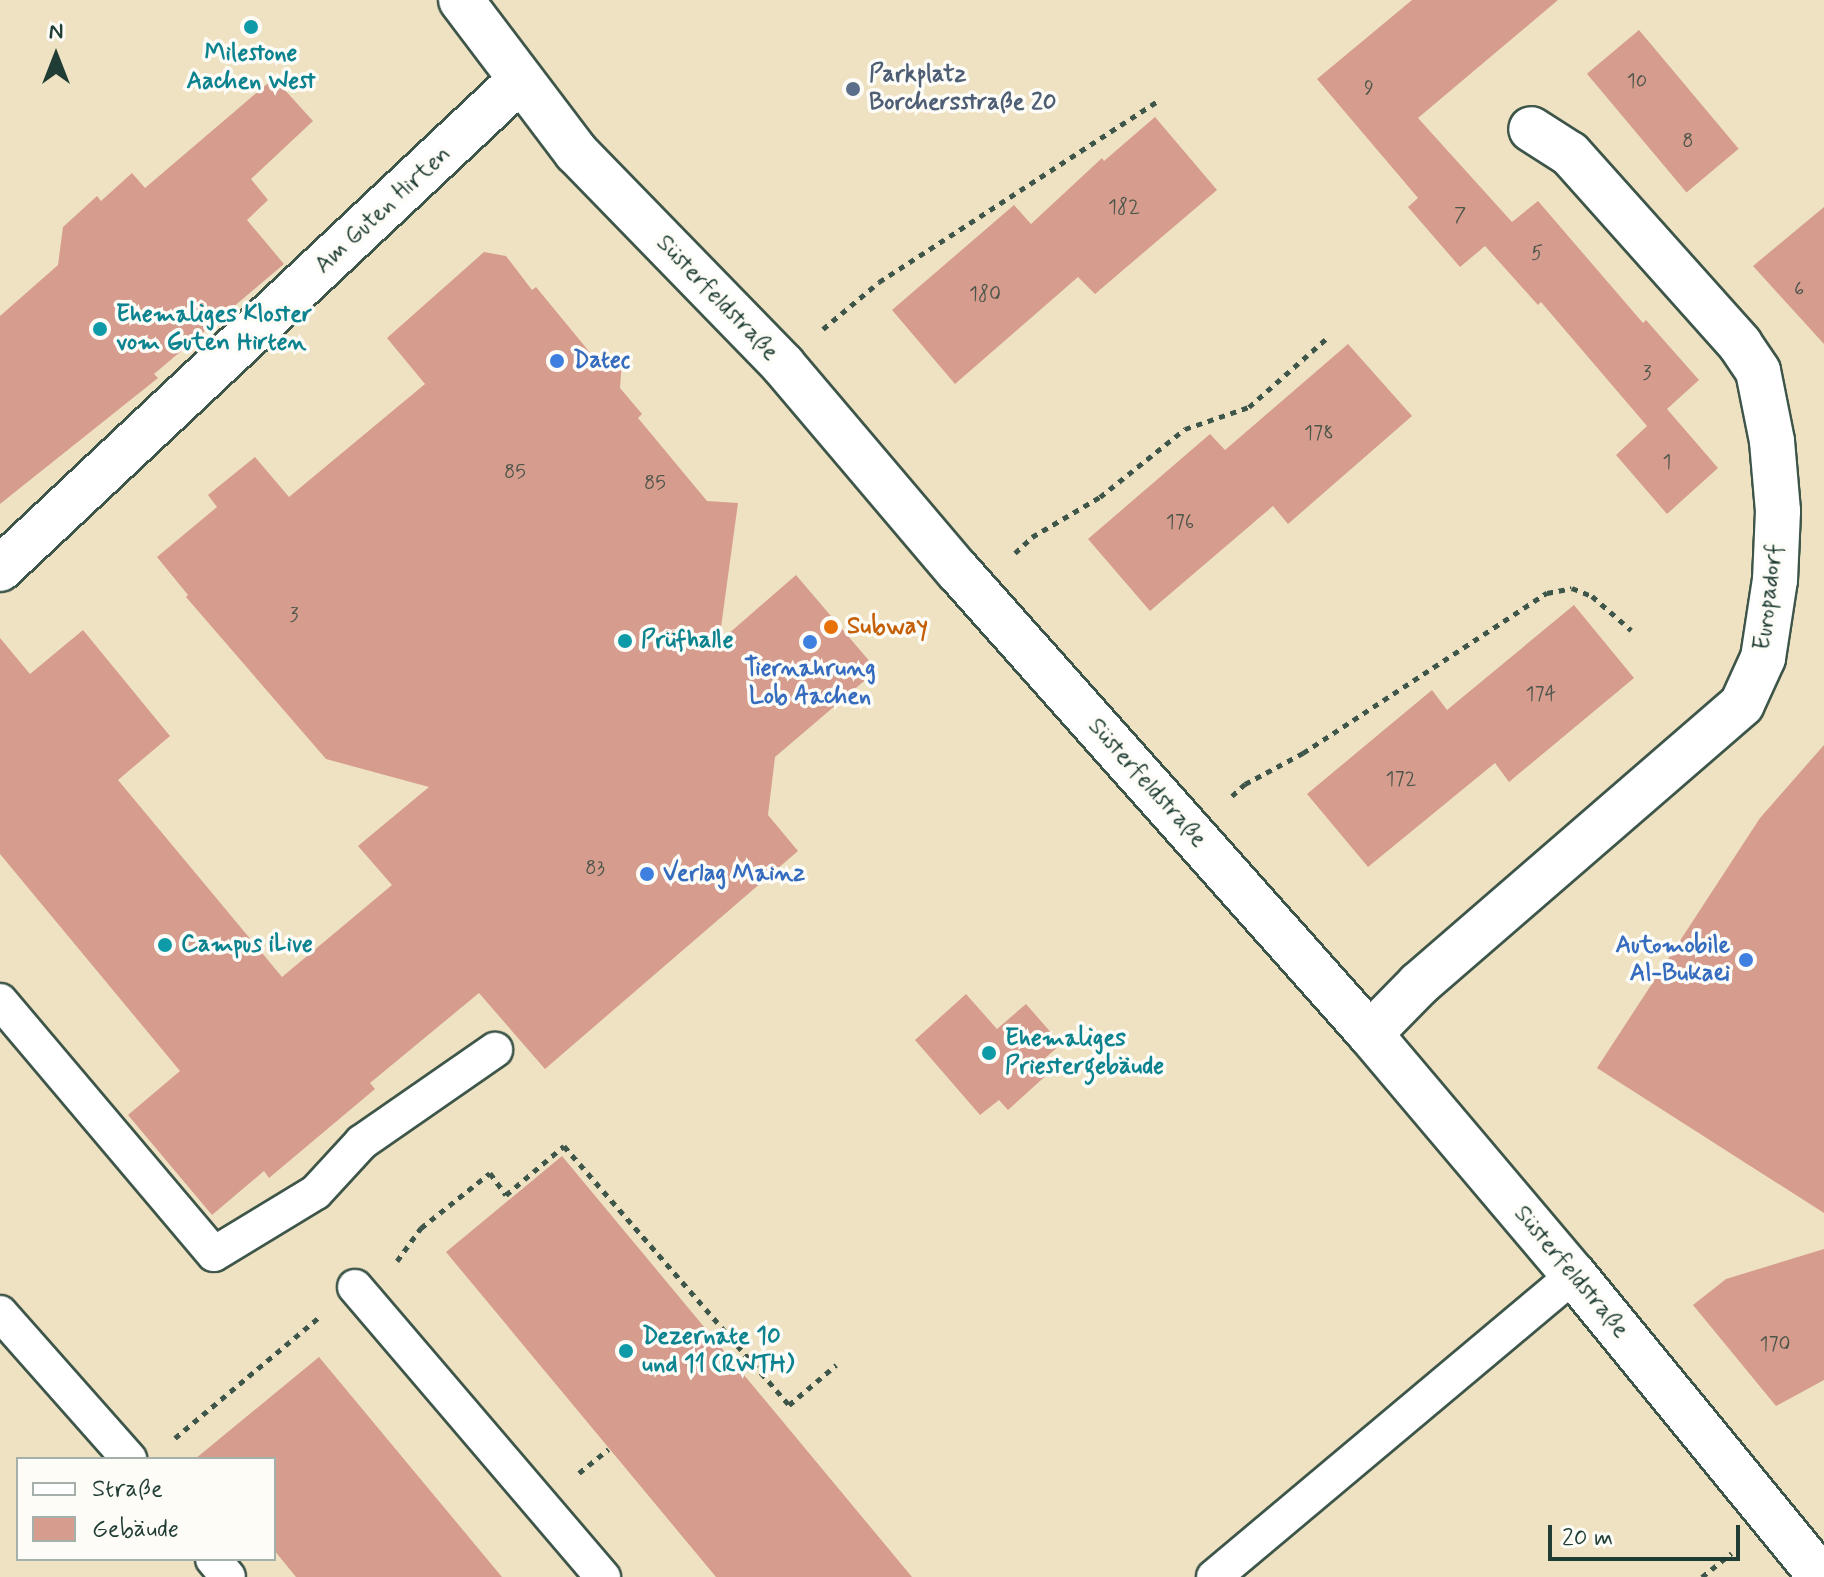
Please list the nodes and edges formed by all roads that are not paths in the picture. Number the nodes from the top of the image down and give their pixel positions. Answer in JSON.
{"nodes":[{"id":1,"x":468,"y":2,"type":"edge"},
{"id":2,"x":520,"y":80,"type":"junction"},
{"id":3,"x":1531,"y":129,"type":"dead end"},
{"id":4,"x":0,"y":569,"type":"edge"},
{"id":5,"x":0,"y":1001,"type":"edge"},
{"id":6,"x":1370,"y":1034,"type":"junction"},
{"id":7,"x":495,"y":1050,"type":"dead end"},
{"id":8,"x":1574,"y":1275,"type":"junction"},
{"id":9,"x":355,"y":1287,"type":"road end"},
{"id":10,"x":0,"y":1313,"type":"edge"},
{"id":11,"x":127,"y":1457,"type":"edge"},
{"id":12,"x":215,"y":1561,"type":"edge"},
{"id":13,"x":228,"y":1577,"type":"edge"},
{"id":14,"x":603,"y":1577,"type":"edge"},
{"id":15,"x":1214,"y":1577,"type":"edge"},
{"id":16,"x":1821,"y":1577,"type":"edge"}],
"edges":[{"from":1,"to":2,"type":"street","name":"Süsterfeldstraße"},
{"from":2,"to":4,"type":"street","name":"Am Guten Hirten"},
{"from":2,"to":6,"type":"street","name":"Süsterfeldstraße"},
{"from":3,"to":6,"type":"street","name":"Europadorf"},
{"from":5,"to":7,"type":"lane"},
{"from":6,"to":8,"type":"street","name":"Süsterfeldstraße"},
{"from":8,"to":15,"type":"lane"},
{"from":8,"to":16,"type":"street","name":"Süsterfeldstraße"},
{"from":9,"to":14,"type":"lane"},
{"from":10,"to":11,"type":"lane"},
{"from":12,"to":13,"type":"lane"}]}
